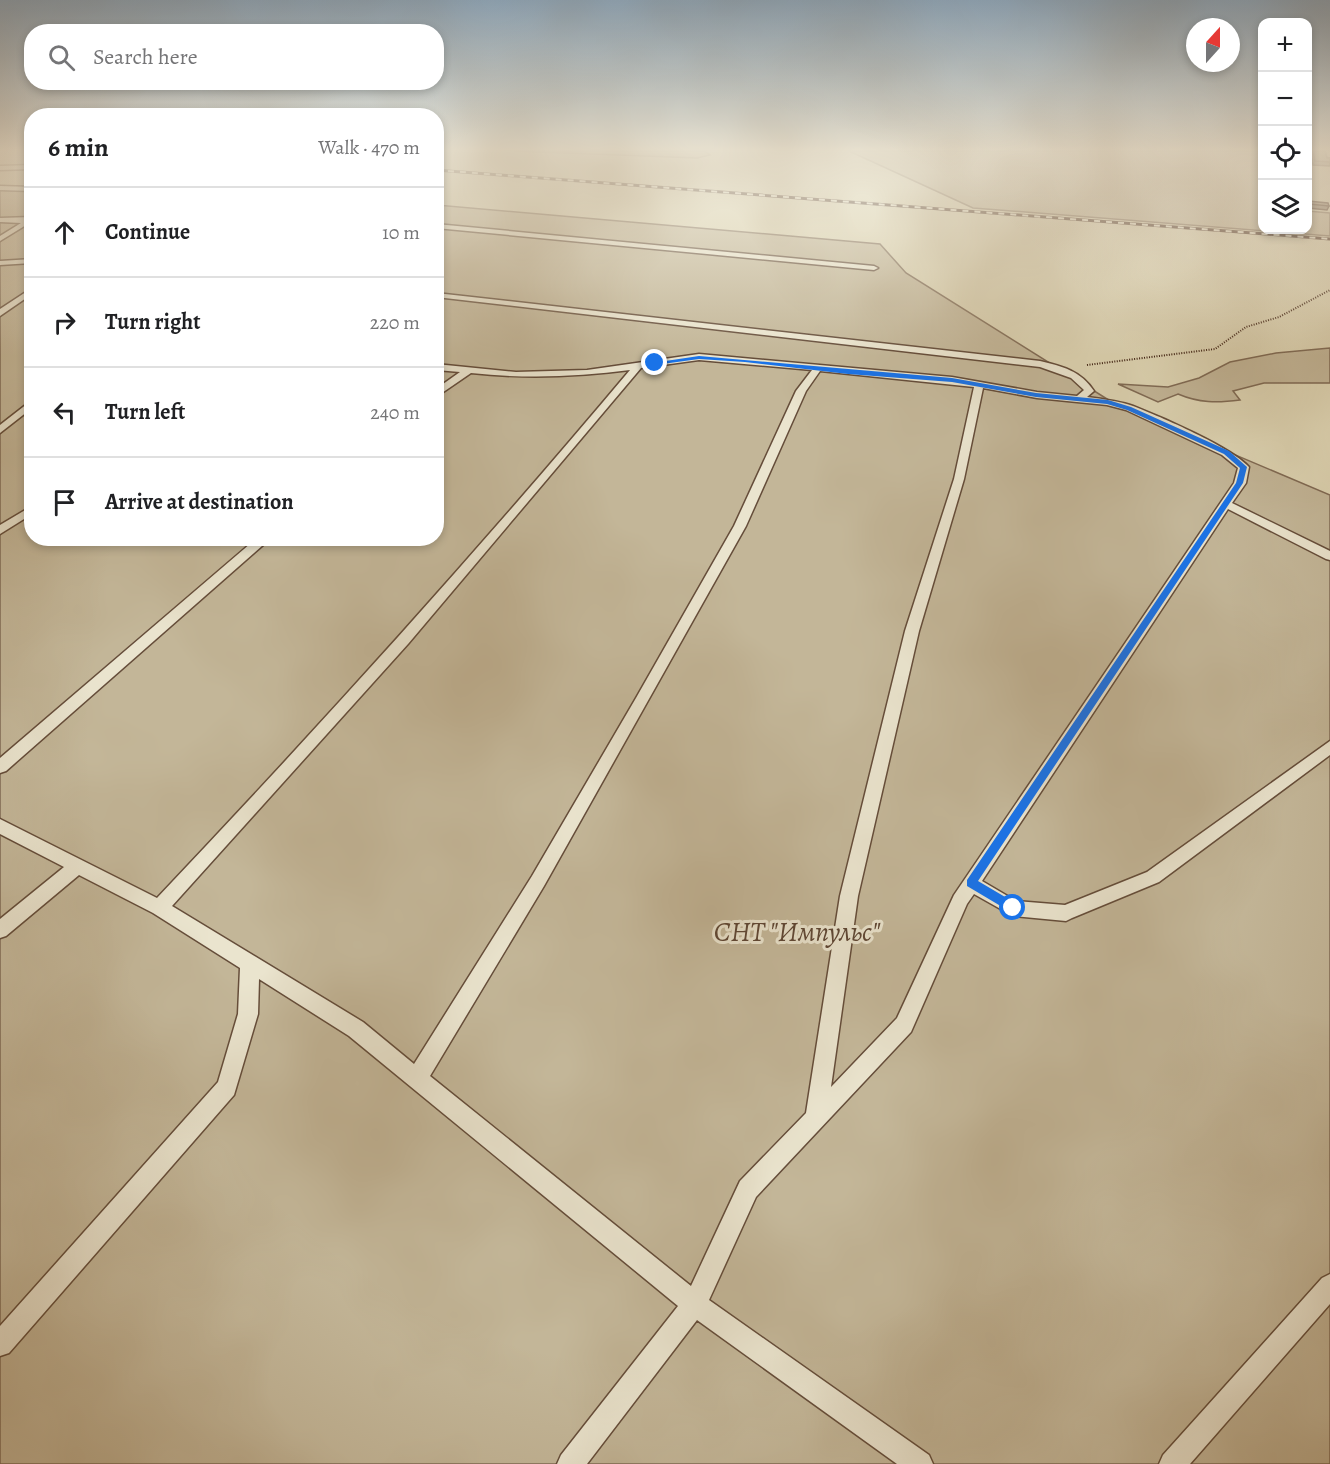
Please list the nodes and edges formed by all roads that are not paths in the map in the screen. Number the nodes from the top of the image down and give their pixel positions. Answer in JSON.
{"nodes":[{"id":1,"x":0,"y":220,"type":"edge"},
{"id":2,"x":24,"y":220,"type":"edge"},
{"id":3,"x":24,"y":224,"type":"edge"},
{"id":4,"x":444,"y":227,"type":"edge"},
{"id":5,"x":0,"y":239,"type":"edge"},
{"id":6,"x":24,"y":262,"type":"edge"},
{"id":7,"x":0,"y":263,"type":"edge"},
{"id":8,"x":874,"y":268,"type":"dead end"},
{"id":9,"x":24,"y":296,"type":"edge"},
{"id":10,"x":444,"y":296,"type":"edge"},
{"id":11,"x":0,"y":312,"type":"edge"},
{"id":12,"x":639,"y":365,"type":"junction"},
{"id":13,"x":444,"y":368,"type":"edge"},
{"id":14,"x":817,"y":369,"type":"junction"},
{"id":15,"x":469,"y":370,"type":"junction"},
{"id":16,"x":979,"y":385,"type":"junction"},
{"id":17,"x":444,"y":388,"type":"edge"},
{"id":18,"x":1078,"y":399,"type":"junction"},
{"id":19,"x":24,"y":410,"type":"edge"},
{"id":20,"x":0,"y":430,"type":"edge"},
{"id":21,"x":1226,"y":504,"type":"junction"},
{"id":22,"x":24,"y":514,"type":"edge"},
{"id":23,"x":0,"y":530,"type":"edge"},
{"id":24,"x":257,"y":546,"type":"edge"},
{"id":25,"x":1330,"y":556,"type":"edge"},
{"id":26,"x":1330,"y":747,"type":"edge"},
{"id":27,"x":0,"y":767,"type":"edge"},
{"id":28,"x":0,"y":826,"type":"edge"},
{"id":29,"x":78,"y":866,"type":"junction"},
{"id":30,"x":971,"y":883,"type":"junction"},
{"id":31,"x":159,"y":908,"type":"junction"},
{"id":32,"x":0,"y":930,"type":"edge"},
{"id":33,"x":250,"y":964,"type":"junction"},
{"id":34,"x":417,"y":1078,"type":"junction"},
{"id":35,"x":816,"y":1117,"type":"junction"},
{"id":36,"x":1330,"y":1286,"type":"edge"},
{"id":37,"x":695,"y":1304,"type":"junction"},
{"id":38,"x":0,"y":1344,"type":"edge"},
{"id":39,"x":570,"y":1464,"type":"edge"},
{"id":40,"x":920,"y":1464,"type":"edge"},
{"id":41,"x":1172,"y":1464,"type":"edge"}],
"edges":[{"from":1,"to":2,"type":"lane"},
{"from":3,"to":5,"type":"lane"},
{"from":4,"to":8,"type":"lane"},
{"from":6,"to":7,"type":"lane"},
{"from":9,"to":11,"type":"lane"},
{"from":10,"to":18,"type":"lane"},
{"from":12,"to":14,"type":"lane"},
{"from":12,"to":15,"type":"lane"},
{"from":12,"to":31,"type":"lane"},
{"from":13,"to":15,"type":"lane"},
{"from":14,"to":16,"type":"lane"},
{"from":14,"to":34,"type":"lane"},
{"from":15,"to":17,"type":"lane"},
{"from":16,"to":18,"type":"lane"},
{"from":16,"to":35,"type":"lane"},
{"from":18,"to":21,"type":"lane"},
{"from":19,"to":20,"type":"lane"},
{"from":21,"to":25,"type":"lane"},
{"from":21,"to":30,"type":"lane"},
{"from":22,"to":23,"type":"lane"},
{"from":24,"to":27,"type":"lane"},
{"from":26,"to":30,"type":"lane"},
{"from":28,"to":29,"type":"lane"},
{"from":29,"to":31,"type":"lane"},
{"from":29,"to":32,"type":"lane"},
{"from":30,"to":35,"type":"lane"},
{"from":31,"to":33,"type":"lane"},
{"from":33,"to":34,"type":"lane"},
{"from":33,"to":38,"type":"lane"},
{"from":34,"to":37,"type":"lane"},
{"from":35,"to":37,"type":"lane"},
{"from":36,"to":41,"type":"lane"},
{"from":37,"to":39,"type":"lane"},
{"from":37,"to":40,"type":"lane"}]}
